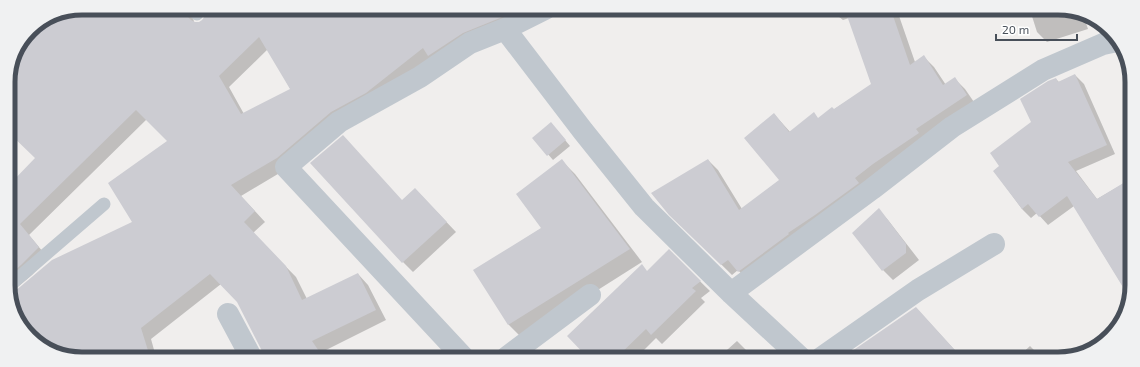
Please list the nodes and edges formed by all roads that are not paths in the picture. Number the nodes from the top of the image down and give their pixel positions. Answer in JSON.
{"nodes":[{"id":1,"x":533,"y":15,"type":"edge"},
{"id":2,"x":505,"y":29,"type":"junction"},
{"id":3,"x":1111,"y":42,"type":"edge"},
{"id":4,"x":104,"y":204,"type":"dead end"},
{"id":5,"x":994,"y":244,"type":"dead end"},
{"id":6,"x":15,"y":281,"type":"edge"},
{"id":7,"x":730,"y":293,"type":"junction"},
{"id":8,"x":590,"y":295,"type":"dead end"},
{"id":9,"x":228,"y":314,"type":"dead end"},
{"id":10,"x":249,"y":352,"type":"edge"},
{"id":11,"x":457,"y":352,"type":"edge"},
{"id":12,"x":515,"y":352,"type":"edge"},
{"id":13,"x":795,"y":352,"type":"edge"},
{"id":14,"x":830,"y":352,"type":"edge"}],
"edges":[{"from":1,"to":2,"type":"street"},
{"from":2,"to":7,"type":"street"},
{"from":2,"to":11,"type":"street"},
{"from":3,"to":7,"type":"street"},
{"from":4,"to":6,"type":"lane"},
{"from":5,"to":14,"type":"street"},
{"from":7,"to":13,"type":"street"},
{"from":8,"to":12,"type":"street"},
{"from":9,"to":10,"type":"street"}]}
